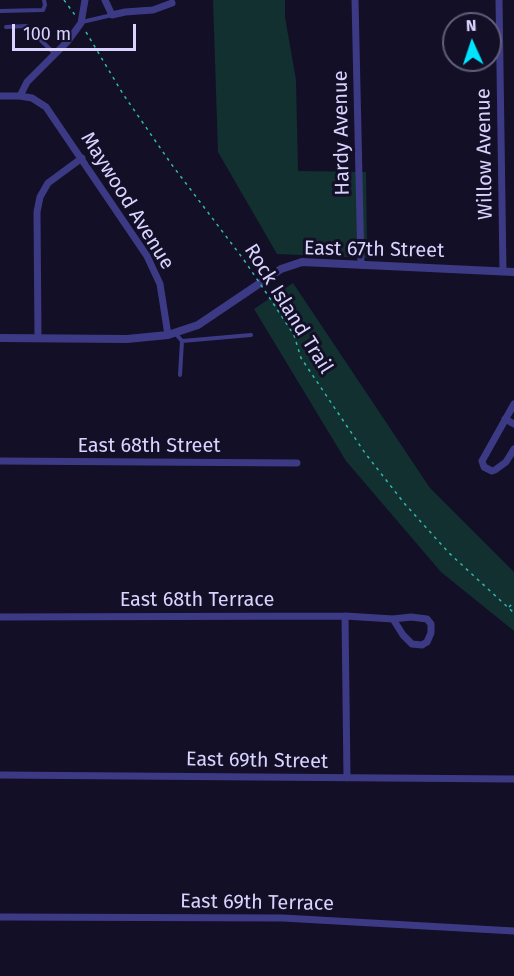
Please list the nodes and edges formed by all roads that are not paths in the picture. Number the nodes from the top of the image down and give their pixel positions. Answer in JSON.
{"nodes":[{"id":1,"x":44,"y":0,"type":"edge"},
{"id":2,"x":85,"y":0,"type":"edge"},
{"id":3,"x":105,"y":0,"type":"edge"},
{"id":4,"x":356,"y":0,"type":"edge"},
{"id":5,"x":499,"y":0,"type":"edge"},
{"id":6,"x":172,"y":3,"type":"dead end"},
{"id":7,"x":0,"y":11,"type":"edge"},
{"id":8,"x":112,"y":15,"type":"junction"},
{"id":9,"x":81,"y":23,"type":"junction"},
{"id":10,"x":6,"y":27,"type":"dead end"},
{"id":11,"x":55,"y":54,"type":"junction"},
{"id":12,"x":0,"y":96,"type":"edge"},
{"id":13,"x":20,"y":96,"type":"junction"},
{"id":14,"x":82,"y":158,"type":"junction"},
{"id":15,"x":361,"y":265,"type":"junction"},
{"id":16,"x":503,"y":271,"type":"junction"},
{"id":17,"x":514,"y":272,"type":"edge"},
{"id":18,"x":171,"y":334,"type":"junction"},
{"id":19,"x":251,"y":335,"type":"dead end"},
{"id":20,"x":0,"y":338,"type":"edge"},
{"id":21,"x":38,"y":338,"type":"junction"},
{"id":22,"x":182,"y":341,"type":"junction"},
{"id":23,"x":180,"y":375,"type":"dead end"},
{"id":24,"x":514,"y":404,"type":"edge"},
{"id":25,"x":505,"y":419,"type":"junction"},
{"id":26,"x":514,"y":424,"type":"edge"},
{"id":27,"x":514,"y":449,"type":"edge"},
{"id":28,"x":0,"y":461,"type":"edge"},
{"id":29,"x":297,"y":463,"type":"dead end"},
{"id":30,"x":0,"y":616,"type":"edge"},
{"id":31,"x":345,"y":616,"type":"junction"},
{"id":32,"x":393,"y":619,"type":"junction"},
{"id":33,"x":0,"y":775,"type":"edge"},
{"id":34,"x":347,"y":778,"type":"junction"},
{"id":35,"x":514,"y":779,"type":"edge"},
{"id":36,"x":0,"y":917,"type":"edge"},
{"id":37,"x":514,"y":931,"type":"edge"}],
"edges":[{"from":1,"to":7,"type":"lane"},
{"from":2,"to":9,"type":"street"},
{"from":3,"to":8,"type":"street"},
{"from":4,"to":15,"type":"street","name":"Hardy Avenue"},
{"from":5,"to":16,"type":"street","name":"Willow Avenue"},
{"from":6,"to":8,"type":"street"},
{"from":8,"to":9,"type":"lane"},
{"from":9,"to":11,"type":"street"},
{"from":10,"to":11,"type":"lane"},
{"from":11,"to":13,"type":"street"},
{"from":12,"to":13,"type":"street"},
{"from":13,"to":14,"type":"street","name":"Maywood Avenue"},
{"from":14,"to":18,"type":"street","name":"Maywood Avenue"},
{"from":14,"to":21,"type":"street"},
{"from":15,"to":16,"type":"street","name":"East 67th Street"},
{"from":15,"to":18,"type":"street","name":"East 67th Street"},
{"from":16,"to":17,"type":"street","name":"East 67th Street"},
{"from":18,"to":21,"type":"street","name":"East 67th Street"},
{"from":18,"to":22,"type":"lane"},
{"from":19,"to":22,"type":"lane"},
{"from":20,"to":21,"type":"street","name":"East 67th Street"},
{"from":22,"to":23,"type":"lane"},
{"from":24,"to":25,"type":"street"},
{"from":25,"to":26,"type":"street"},
{"from":25,"to":27,"type":"street"},
{"from":28,"to":29,"type":"street","name":"East 68th Street"},
{"from":30,"to":31,"type":"street","name":"East 68th Terrace"},
{"from":31,"to":32,"type":"street","name":"East 68th Terrace"},
{"from":31,"to":34,"type":"street"},
{"from":32,"to":32,"type":"street","name":"East 68th Terrace"},
{"from":33,"to":34,"type":"street","name":"East 69th Street"},
{"from":34,"to":35,"type":"street","name":"East 69th Street"},
{"from":36,"to":37,"type":"street","name":"East 69th Terrace"}]}
